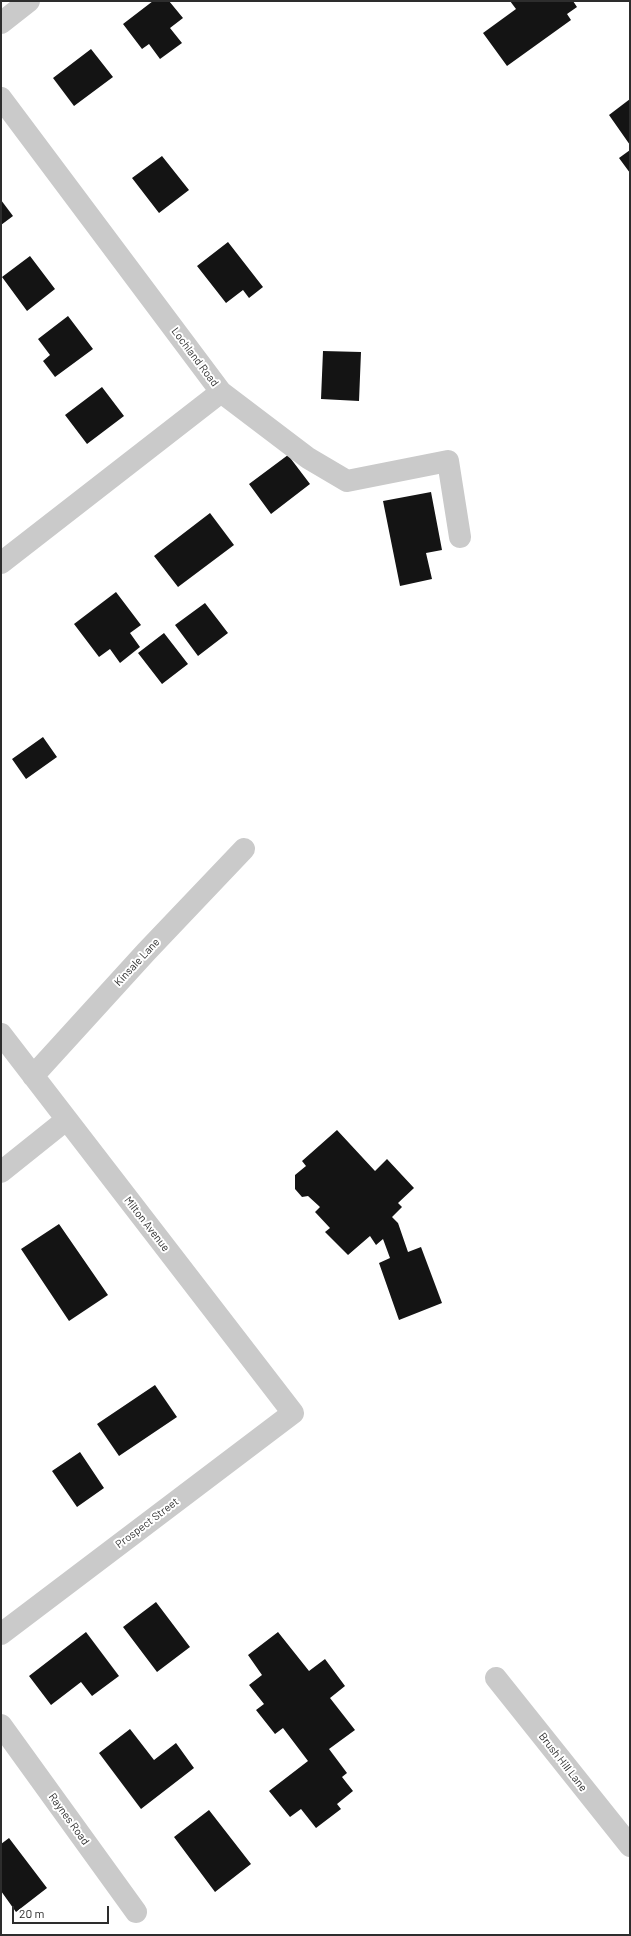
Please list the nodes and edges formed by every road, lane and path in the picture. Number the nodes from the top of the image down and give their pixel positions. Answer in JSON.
{"nodes":[{"id":1,"x":29,"y":1,"type":"edge"},
{"id":2,"x":1,"y":23,"type":"edge"},
{"id":3,"x":1,"y":98,"type":"edge"},
{"id":4,"x":221,"y":392,"type":"junction"},
{"id":5,"x":460,"y":537,"type":"dead end"},
{"id":6,"x":1,"y":563,"type":"edge"},
{"id":7,"x":244,"y":849,"type":"dead end"},
{"id":8,"x":1,"y":1034,"type":"edge"},
{"id":9,"x":33,"y":1076,"type":"junction"},
{"id":10,"x":66,"y":1120,"type":"junction"},
{"id":11,"x":1,"y":1172,"type":"edge"},
{"id":12,"x":293,"y":1413,"type":"joint"},
{"id":13,"x":1,"y":1634,"type":"edge"},
{"id":14,"x":496,"y":1678,"type":"dead end"},
{"id":15,"x":1,"y":1725,"type":"edge"},
{"id":16,"x":630,"y":1846,"type":"edge"},
{"id":17,"x":136,"y":1912,"type":"dead end"}],
"edges":[{"from":1,"to":2,"type":"street"},
{"from":3,"to":4,"type":"street","name":"Lochland Road"},
{"from":4,"to":5,"type":"street"},
{"from":4,"to":6,"type":"street","name":"Lochland Road"},
{"from":7,"to":9,"type":"street","name":"Kinsale Lane"},
{"from":8,"to":9,"type":"street","name":"Milton Avenue"},
{"from":9,"to":10,"type":"street","name":"Milton Avenue"},
{"from":10,"to":11,"type":"street"},
{"from":10,"to":12,"type":"street","name":"Milton Avenue"},
{"from":12,"to":13,"type":"street","name":"Prospect Street"},
{"from":14,"to":16,"type":"street","name":"Brush Hill Lane"},
{"from":15,"to":17,"type":"street","name":"Raynes Road"}]}
